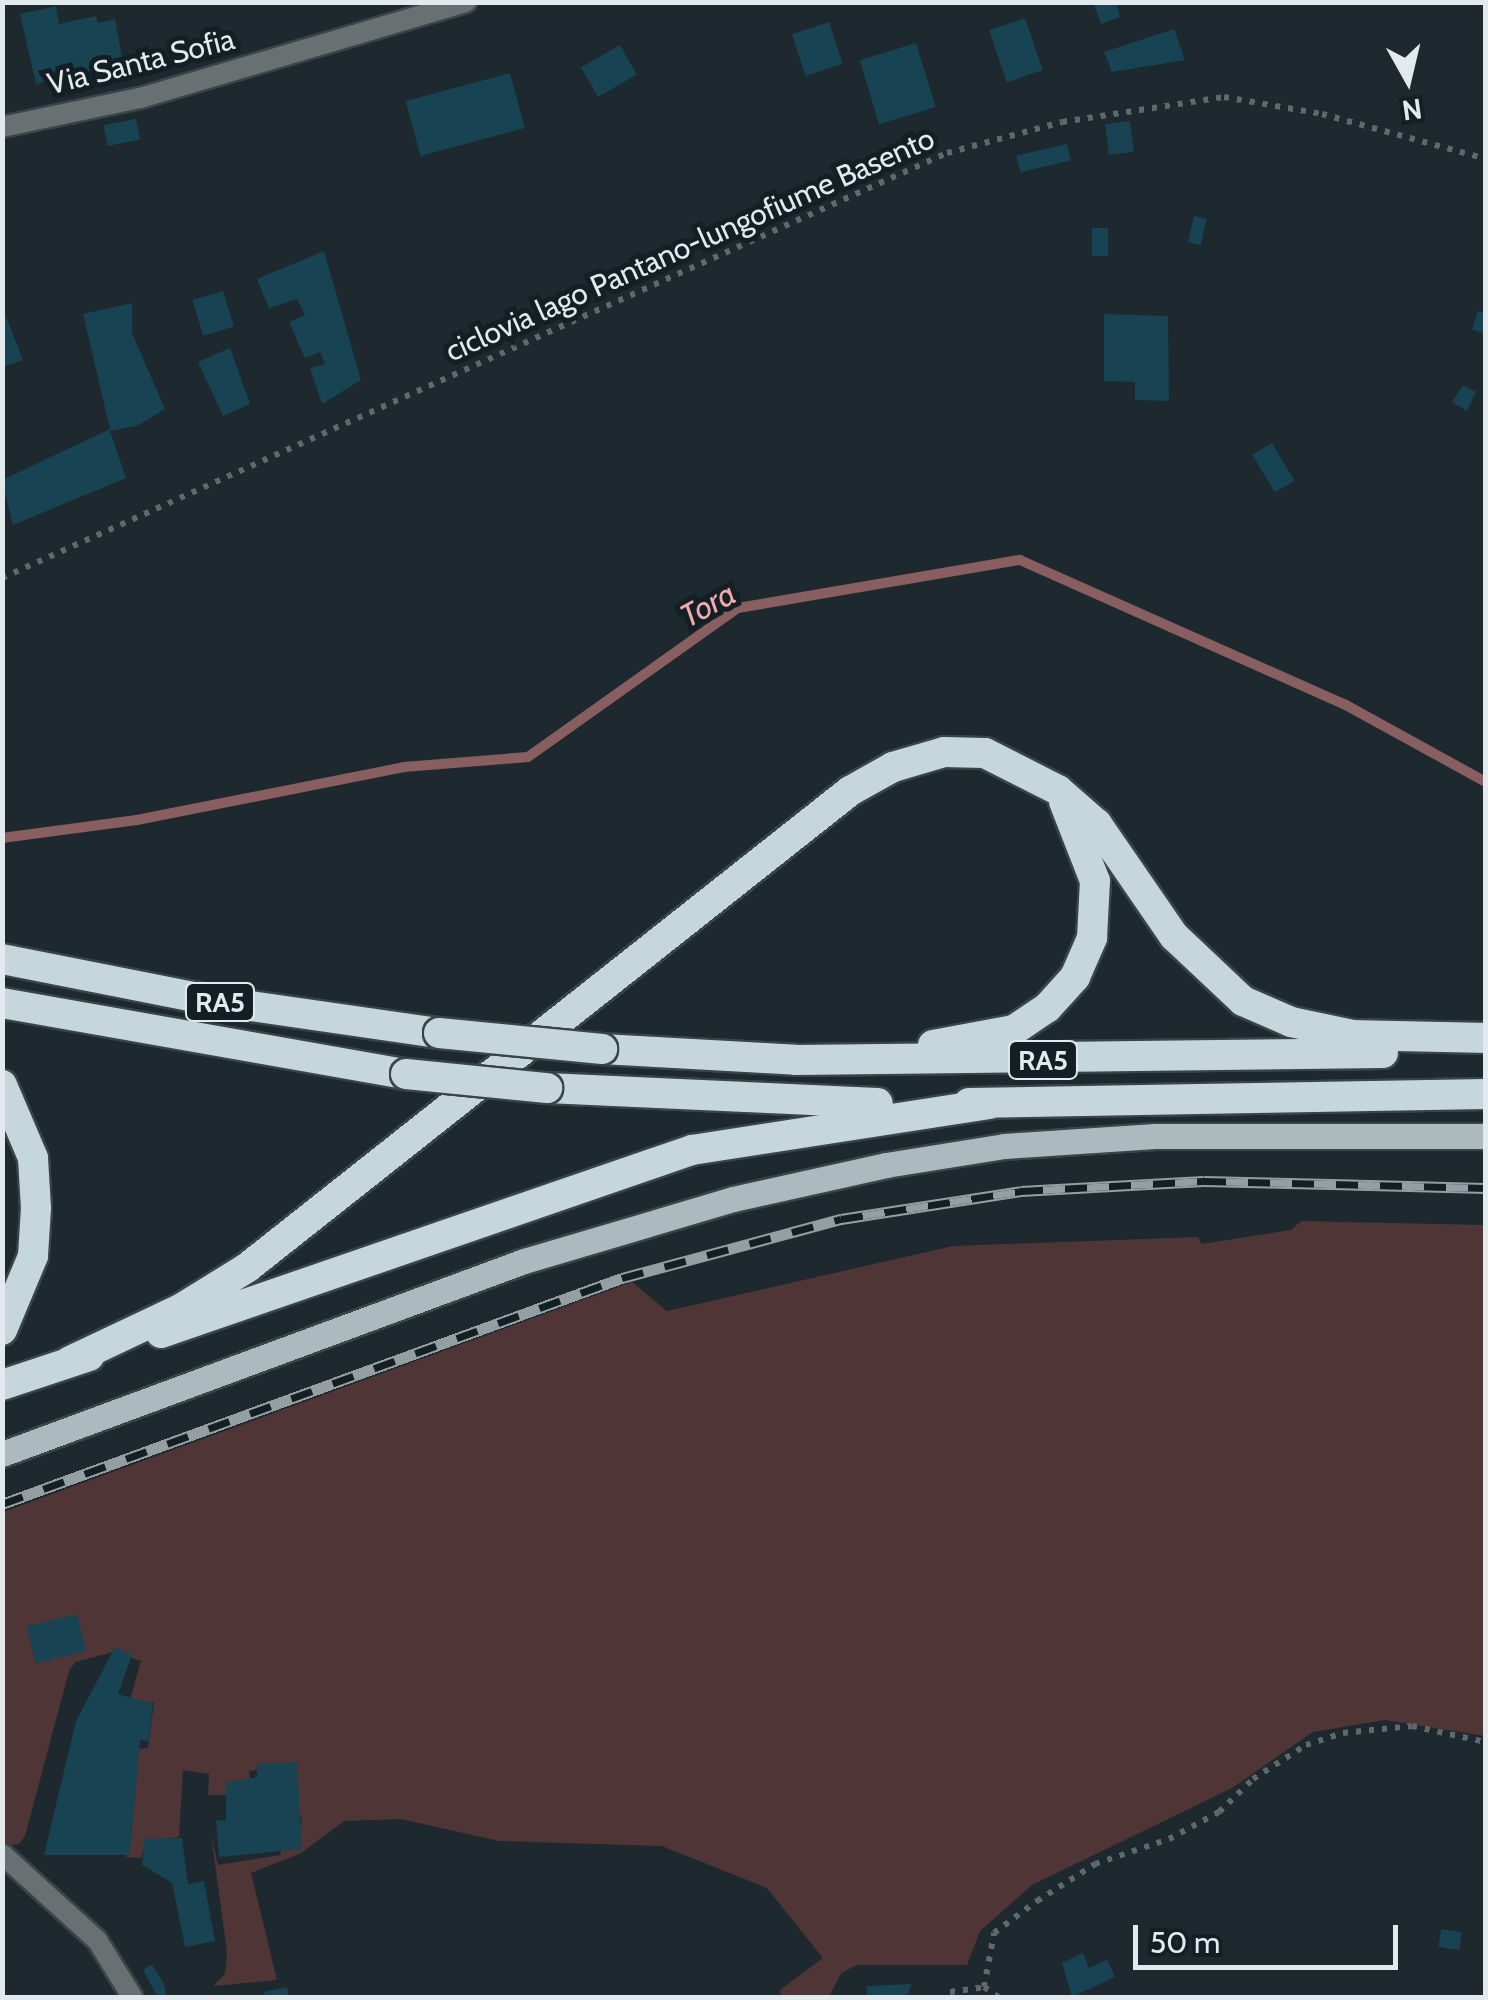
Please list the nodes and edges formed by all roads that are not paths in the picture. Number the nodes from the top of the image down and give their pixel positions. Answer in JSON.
{"nodes":[{"id":1,"x":466,"y":2,"type":"edge"},
{"id":2,"x":2,"y":127,"type":"edge"},
{"id":3,"x":1058,"y":790,"type":"junction"},
{"id":4,"x":2,"y":959,"type":"edge"},
{"id":5,"x":2,"y":1003,"type":"edge"},
{"id":6,"x":1486,"y":1038,"type":"edge"},
{"id":7,"x":1486,"y":1051,"type":"edge"},
{"id":8,"x":796,"y":1060,"type":"junction"},
{"id":9,"x":2,"y":1085,"type":"edge"},
{"id":10,"x":1486,"y":1094,"type":"edge"},
{"id":11,"x":988,"y":1104,"type":"junction"},
{"id":12,"x":1486,"y":1136,"type":"edge"},
{"id":13,"x":2,"y":1330,"type":"edge"},
{"id":14,"x":70,"y":1361,"type":"junction"},
{"id":15,"x":2,"y":1385,"type":"edge"},
{"id":16,"x":2,"y":1454,"type":"edge"},
{"id":17,"x":2,"y":1854,"type":"edge"},
{"id":18,"x":133,"y":1998,"type":"edge"}],
"edges":[{"from":1,"to":2,"type":"street","name":"Via Santa Sofia"},
{"from":3,"to":6,"type":"highway"},
{"from":3,"to":8,"type":"highway"},
{"from":3,"to":14,"type":"highway"},
{"from":4,"to":8,"type":"highway","number":"RA5","bridge":true},
{"from":5,"to":11,"type":"highway","number":"RA5","bridge":true},
{"from":7,"to":8,"type":"highway","number":"RA5"},
{"from":9,"to":13,"type":"highway"},
{"from":10,"to":11,"type":"highway","number":"RA5"},
{"from":11,"to":14,"type":"highway"},
{"from":12,"to":16,"type":"main road"},
{"from":14,"to":15,"type":"highway"},
{"from":17,"to":18,"type":"street"}]}
